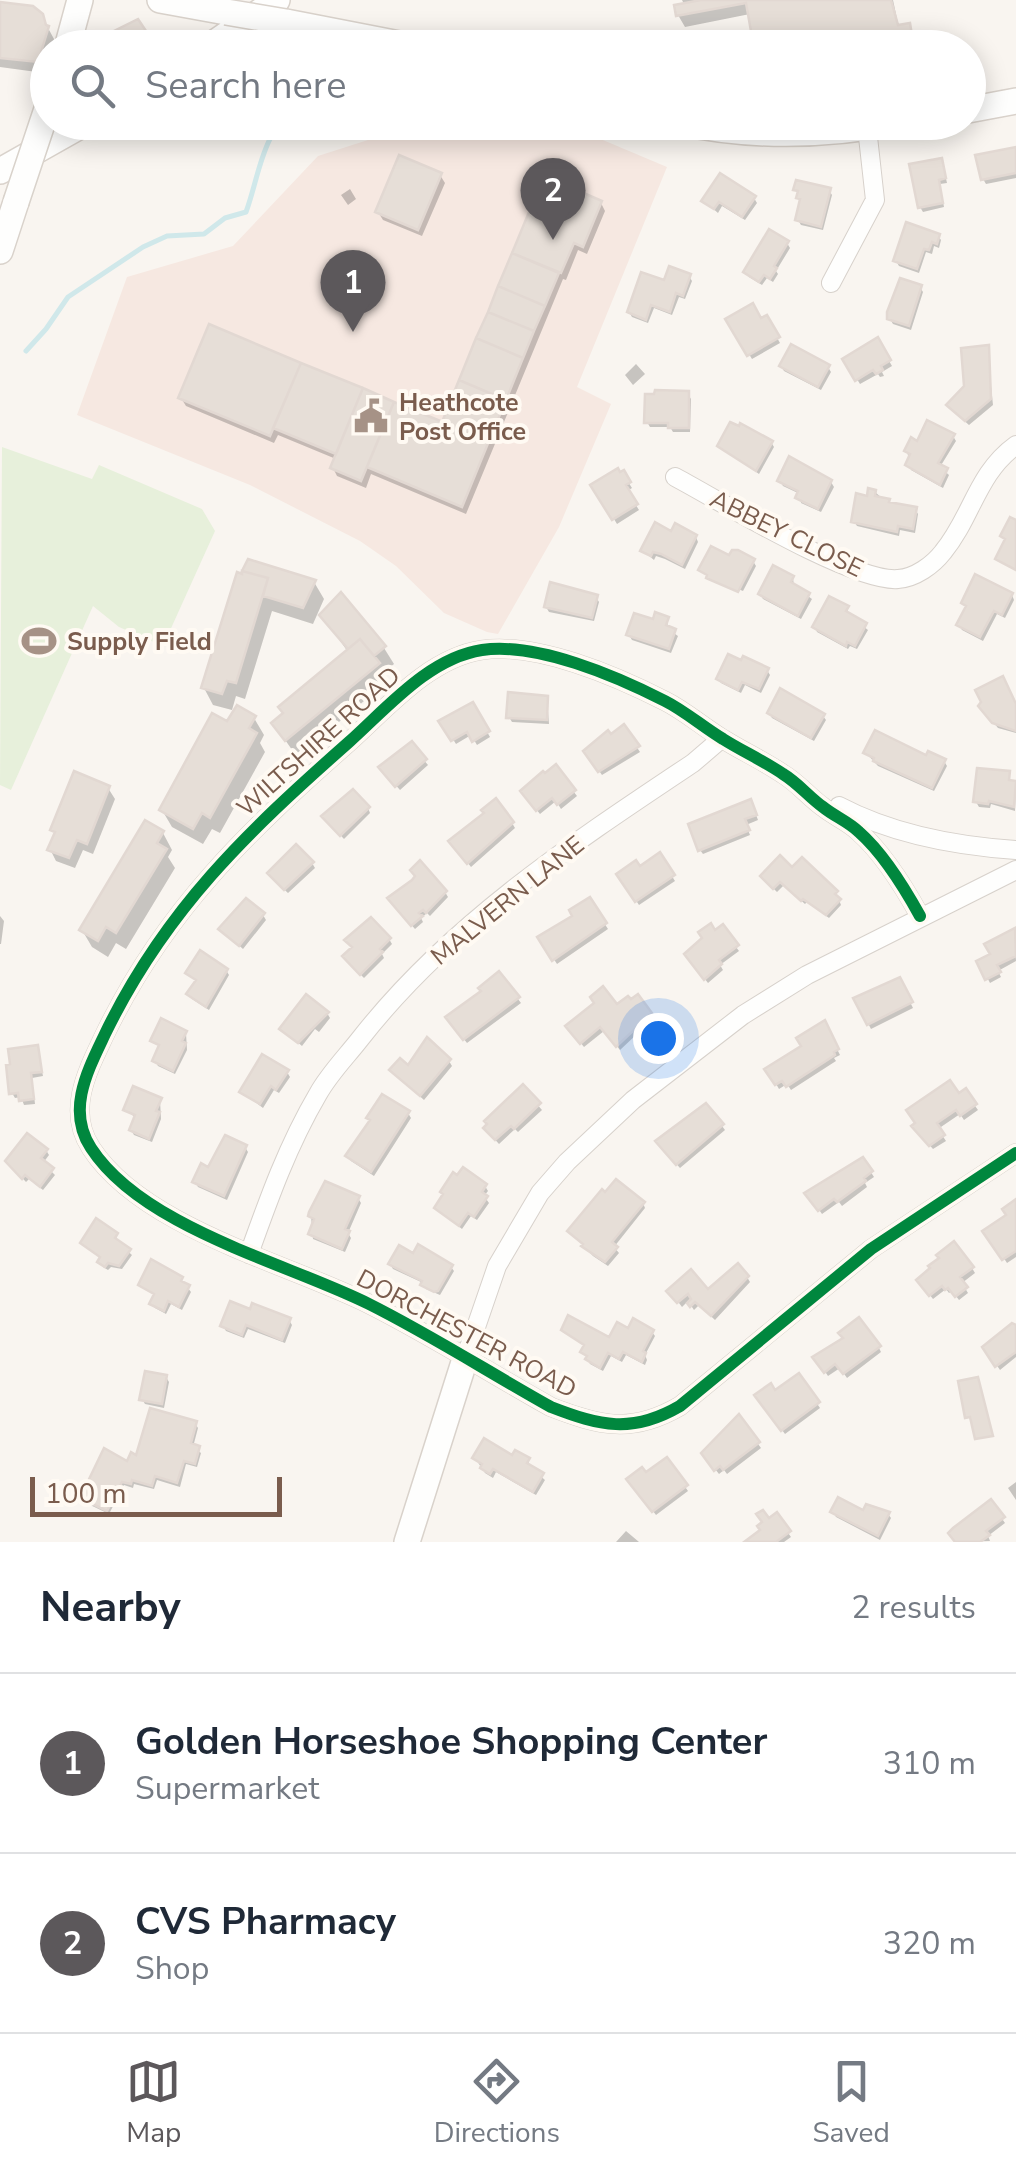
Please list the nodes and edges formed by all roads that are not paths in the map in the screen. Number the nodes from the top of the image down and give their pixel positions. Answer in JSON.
{"nodes":[{"id":1,"x":80,"y":0,"type":"edge"},
{"id":2,"x":160,"y":0,"type":"edge"},
{"id":3,"x":282,"y":11,"type":"edge"},
{"id":4,"x":72,"y":30,"type":"edge"},
{"id":5,"x":243,"y":30,"type":"edge"},
{"id":6,"x":355,"y":30,"type":"edge"},
{"id":7,"x":1016,"y":101,"type":"edge"},
{"id":8,"x":986,"y":107,"type":"edge"},
{"id":9,"x":37,"y":140,"type":"edge"},
{"id":10,"x":54,"y":140,"type":"edge"},
{"id":11,"x":868,"y":140,"type":"edge"},
{"id":12,"x":0,"y":170,"type":"edge"},
{"id":13,"x":0,"y":251,"type":"edge"},
{"id":14,"x":831,"y":283,"type":"dead end"},
{"id":15,"x":1016,"y":445,"type":"edge"},
{"id":16,"x":675,"y":477,"type":"dead end"},
{"id":17,"x":721,"y":738,"type":"junction"},
{"id":18,"x":806,"y":793,"type":"junction"},
{"id":19,"x":1016,"y":850,"type":"edge"},
{"id":20,"x":1016,"y":870,"type":"edge"},
{"id":21,"x":920,"y":916,"type":"junction"},
{"id":22,"x":88,"y":1145,"type":"joint"},
{"id":23,"x":1016,"y":1154,"type":"edge"},
{"id":24,"x":248,"y":1254,"type":"junction"},
{"id":25,"x":465,"y":1359,"type":"junction"},
{"id":26,"x":407,"y":1542,"type":"edge"}],
"edges":[{"from":1,"to":4,"type":"street"},
{"from":2,"to":3,"type":"street","bridge":true},
{"from":3,"to":5,"type":"street"},
{"from":3,"to":6,"type":"street"},
{"from":7,"to":8,"type":"street"},
{"from":9,"to":13,"type":"street","bridge":true},
{"from":10,"to":12,"type":"street"},
{"from":11,"to":14,"type":"street"},
{"from":15,"to":16,"type":"street","name":"ABBEY CLOSE"},
{"from":17,"to":18,"type":"street","name":"WILTSHIRE ROAD"},
{"from":17,"to":22,"type":"street","name":"WILTSHIRE ROAD"},
{"from":17,"to":24,"type":"street","name":"MALVERN LANE"},
{"from":18,"to":19,"type":"street","name":"WILTSHIRE ROAD"},
{"from":18,"to":21,"type":"street","name":"WILTSHIRE ROAD"},
{"from":20,"to":21,"type":"street"},
{"from":21,"to":25,"type":"street"},
{"from":22,"to":24,"type":"street","name":"DORCHESTER ROAD"},
{"from":23,"to":25,"type":"street","name":"DORCHESTER ROAD"},
{"from":24,"to":25,"type":"street","name":"DORCHESTER ROAD"},
{"from":25,"to":26,"type":"street"}]}
